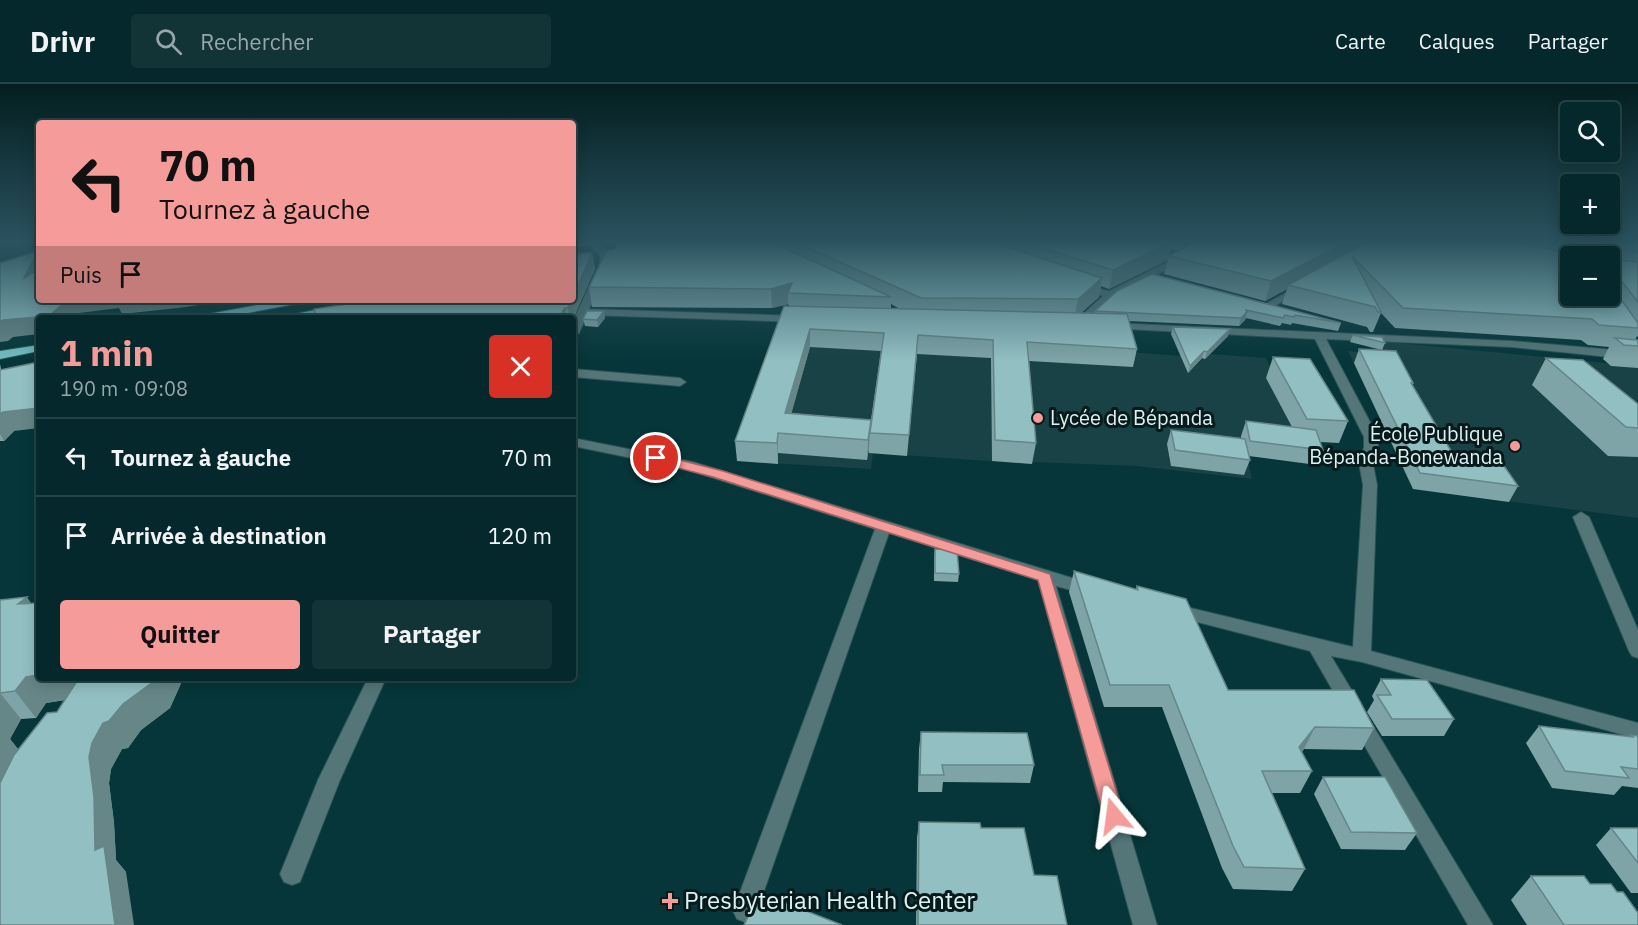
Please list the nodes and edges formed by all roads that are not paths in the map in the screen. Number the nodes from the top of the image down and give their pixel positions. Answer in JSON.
{"nodes":[{"id":1,"x":597,"y":282,"type":"edge"},
{"id":2,"x":1069,"y":282,"type":"edge"},
{"id":3,"x":1137,"y":282,"type":"edge"},
{"id":4,"x":1312,"y":282,"type":"edge"},
{"id":5,"x":1110,"y":295,"type":"junction"},
{"id":6,"x":285,"y":303,"type":"edge"},
{"id":7,"x":1254,"y":304,"type":"edge"},
{"id":8,"x":346,"y":307,"type":"edge"},
{"id":9,"x":584,"y":312,"type":"junction"},
{"id":10,"x":219,"y":315,"type":"edge"},
{"id":11,"x":305,"y":315,"type":"edge"},
{"id":12,"x":812,"y":320,"type":"edge"},
{"id":13,"x":1334,"y":324,"type":"edge"},
{"id":14,"x":576,"y":327,"type":"edge"},
{"id":15,"x":1319,"y":336,"type":"junction"},
{"id":16,"x":1392,"y":338,"type":"junction"},
{"id":17,"x":36,"y":349,"type":"edge"},
{"id":18,"x":0,"y":355,"type":"edge"},
{"id":19,"x":1638,"y":356,"type":"edge"},
{"id":20,"x":576,"y":373,"type":"edge"},
{"id":21,"x":680,"y":382,"type":"dead end"},
{"id":22,"x":576,"y":443,"type":"edge"},
{"id":23,"x":1581,"y":518,"type":"dead end"},
{"id":24,"x":883,"y":527,"type":"junction"},
{"id":25,"x":1045,"y":577,"type":"junction"},
{"id":26,"x":1101,"y":592,"type":"edge"},
{"id":27,"x":1158,"y":606,"type":"edge"},
{"id":28,"x":1316,"y":646,"type":"junction"},
{"id":29,"x":1638,"y":651,"type":"edge"},
{"id":30,"x":1362,"y":655,"type":"junction"},
{"id":31,"x":376,"y":681,"type":"edge"},
{"id":32,"x":1638,"y":731,"type":"edge"},
{"id":33,"x":292,"y":874,"type":"dead end"},
{"id":34,"x":746,"y":911,"type":"dead end"},
{"id":35,"x":1145,"y":925,"type":"edge"},
{"id":36,"x":1481,"y":925,"type":"edge"}],
"edges":[{"from":1,"to":9,"type":"street"},
{"from":2,"to":5,"type":"street"},
{"from":3,"to":5,"type":"street"},
{"from":4,"to":7,"type":"street"},
{"from":5,"to":15,"type":"street"},
{"from":6,"to":10,"type":"main road"},
{"from":8,"to":11,"type":"main road"},
{"from":9,"to":12,"type":"street"},
{"from":9,"to":14,"type":"street"},
{"from":13,"to":16,"type":"street"},
{"from":15,"to":16,"type":"street"},
{"from":15,"to":30,"type":"street"},
{"from":16,"to":19,"type":"street"},
{"from":17,"to":18,"type":"main road"},
{"from":20,"to":21,"type":"street"},
{"from":22,"to":24,"type":"street"},
{"from":23,"to":29,"type":"street"},
{"from":24,"to":25,"type":"street"},
{"from":24,"to":34,"type":"street"},
{"from":25,"to":26,"type":"street"},
{"from":25,"to":35,"type":"street"},
{"from":27,"to":28,"type":"street"},
{"from":28,"to":30,"type":"street"},
{"from":28,"to":36,"type":"street"},
{"from":30,"to":32,"type":"street"},
{"from":31,"to":33,"type":"street"}]}
